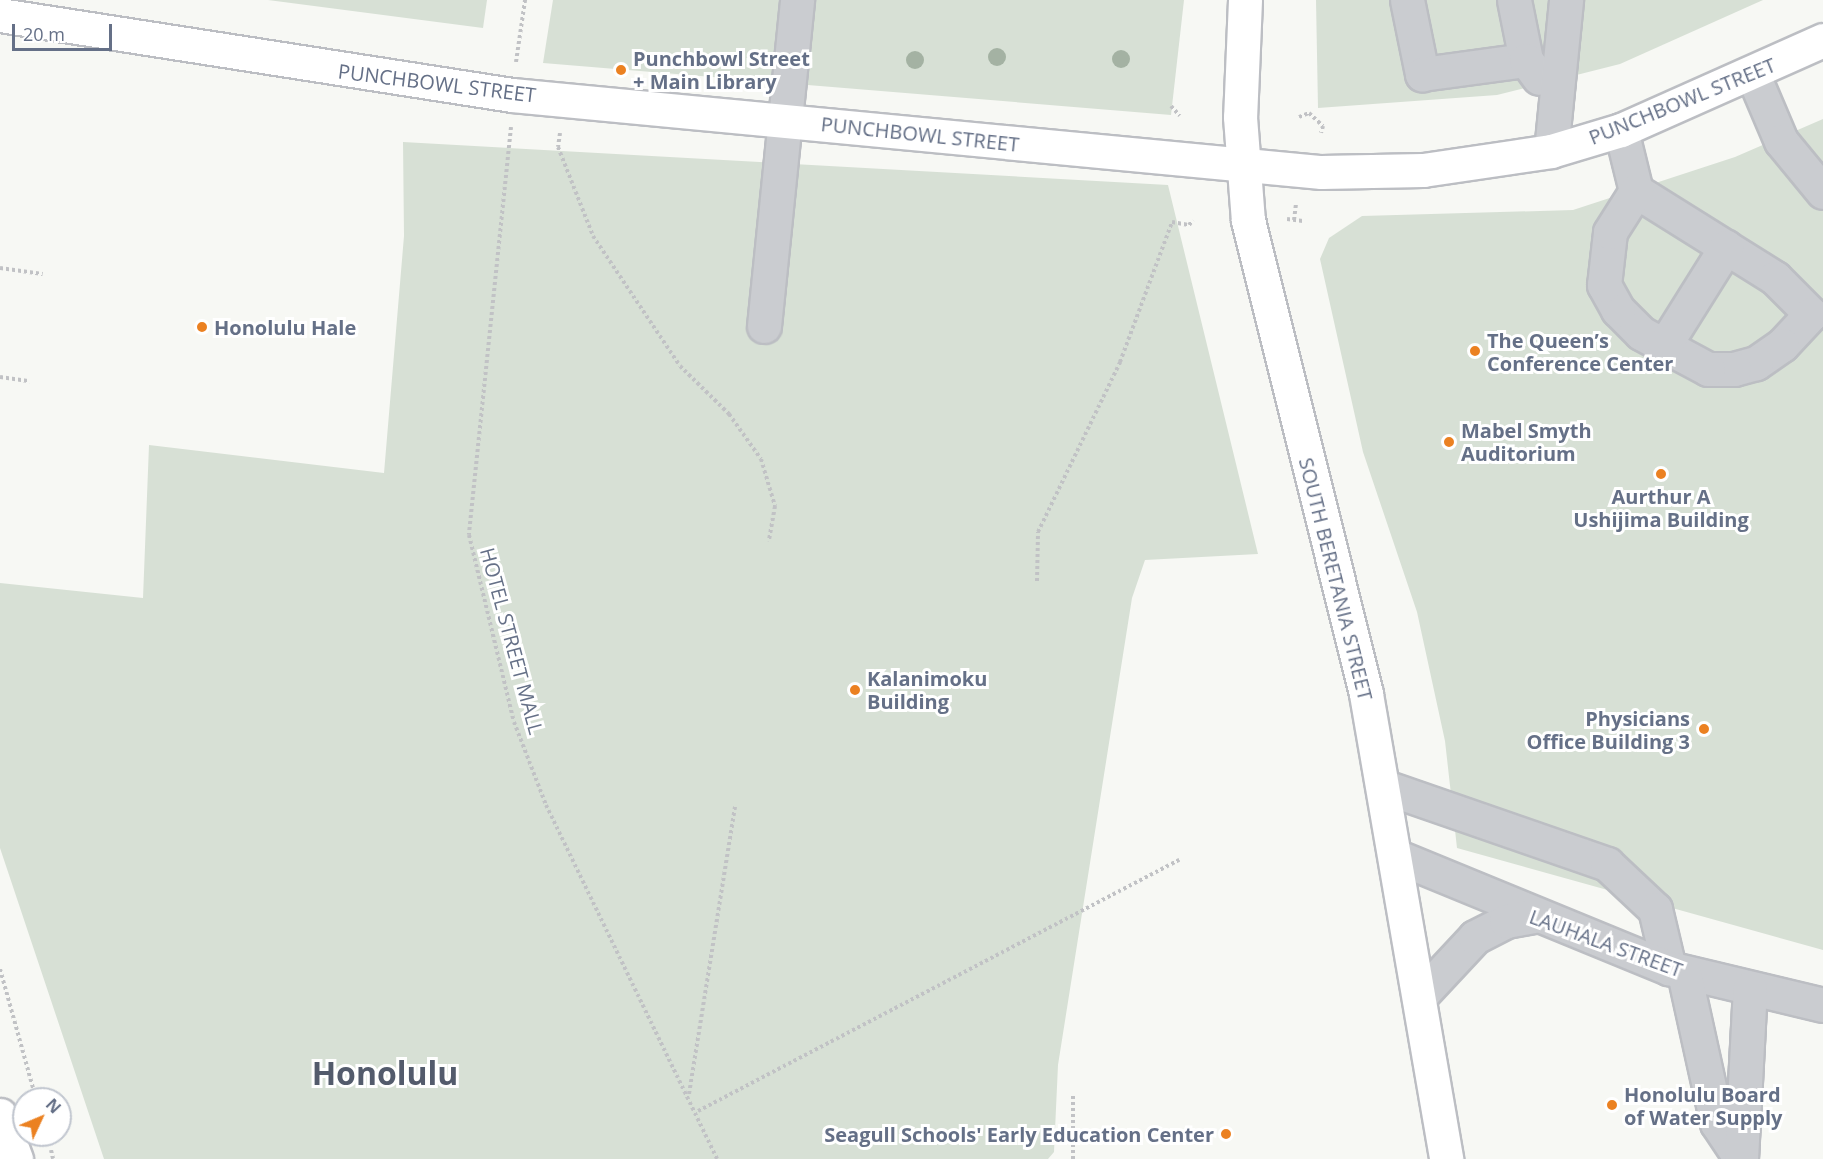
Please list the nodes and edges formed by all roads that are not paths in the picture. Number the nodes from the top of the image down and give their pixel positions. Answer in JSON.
{"nodes":[{"id":1,"x":797,"y":0,"type":"edge"},
{"id":2,"x":1245,"y":0,"type":"edge"},
{"id":3,"x":1407,"y":0,"type":"edge"},
{"id":4,"x":1514,"y":0,"type":"edge"},
{"id":5,"x":1566,"y":0,"type":"edge"},
{"id":6,"x":0,"y":15,"type":"edge"},
{"id":7,"x":1823,"y":40,"type":"edge"},
{"id":8,"x":1527,"y":60,"type":"junction"},
{"id":9,"x":1753,"y":75,"type":"junction"},
{"id":10,"x":1554,"y":95,"type":"junction"},
{"id":11,"x":786,"y":120,"type":"junction"},
{"id":12,"x":1621,"y":130,"type":"junction"},
{"id":13,"x":1551,"y":151,"type":"junction"},
{"id":14,"x":1240,"y":166,"type":"junction"},
{"id":15,"x":1636,"y":191,"type":"junction"},
{"id":16,"x":1823,"y":192,"type":"edge"},
{"id":17,"x":1726,"y":247,"type":"junction"},
{"id":18,"x":764,"y":326,"type":"dead end"},
{"id":19,"x":1664,"y":346,"type":"junction"},
{"id":20,"x":1385,"y":788,"type":"junction"},
{"id":21,"x":1398,"y":857,"type":"junction"},
{"id":22,"x":1533,"y":916,"type":"junction"},
{"id":23,"x":1676,"y":971,"type":"junction"},
{"id":24,"x":1750,"y":988,"type":"junction"},
{"id":25,"x":1421,"y":995,"type":"junction"},
{"id":26,"x":1823,"y":1005,"type":"edge"},
{"id":27,"x":0,"y":1114,"type":"edge"},
{"id":28,"x":16,"y":1159,"type":"edge"},
{"id":29,"x":1446,"y":1159,"type":"edge"},
{"id":30,"x":1741,"y":1159,"type":"edge"}],
"edges":[{"from":1,"to":11,"type":"street"},
{"from":2,"to":14,"type":"main road","name":"SOUTH BERETANIA STREET"},
{"from":3,"to":8,"type":"street"},
{"from":4,"to":8,"type":"street"},
{"from":5,"to":10,"type":"street"},
{"from":6,"to":11,"type":"main road","name":"PUNCHBOWL STREET"},
{"from":7,"to":9,"type":"main road","name":"PUNCHBOWL STREET"},
{"from":8,"to":10,"type":"street"},
{"from":9,"to":12,"type":"main road","name":"PUNCHBOWL STREET"},
{"from":9,"to":16,"type":"street"},
{"from":10,"to":13,"type":"street"},
{"from":11,"to":14,"type":"main road","name":"PUNCHBOWL STREET"},
{"from":11,"to":18,"type":"street"},
{"from":12,"to":13,"type":"main road","name":"PUNCHBOWL STREET"},
{"from":12,"to":15,"type":"street"},
{"from":13,"to":14,"type":"main road","name":"PUNCHBOWL STREET"},
{"from":14,"to":20,"type":"main road","name":"SOUTH BERETANIA STREET"},
{"from":15,"to":17,"type":"street"},
{"from":15,"to":19,"type":"street"},
{"from":17,"to":19,"type":"street"},
{"from":17,"to":19,"type":"street"},
{"from":20,"to":21,"type":"main road","name":"SOUTH BERETANIA STREET"},
{"from":20,"to":23,"type":"street"},
{"from":21,"to":22,"type":"street","name":"LAUHALA STREET"},
{"from":21,"to":25,"type":"main road","name":"SOUTH BERETANIA STREET"},
{"from":22,"to":23,"type":"street","name":"LAUHALA STREET"},
{"from":22,"to":25,"type":"street"},
{"from":23,"to":24,"type":"street","name":"LAUHALA STREET"},
{"from":23,"to":30,"type":"street"},
{"from":24,"to":26,"type":"street","name":"LAUHALA STREET"},
{"from":24,"to":30,"type":"street"},
{"from":25,"to":29,"type":"main road","name":"SOUTH BERETANIA STREET"},
{"from":27,"to":28,"type":"main road"}]}
